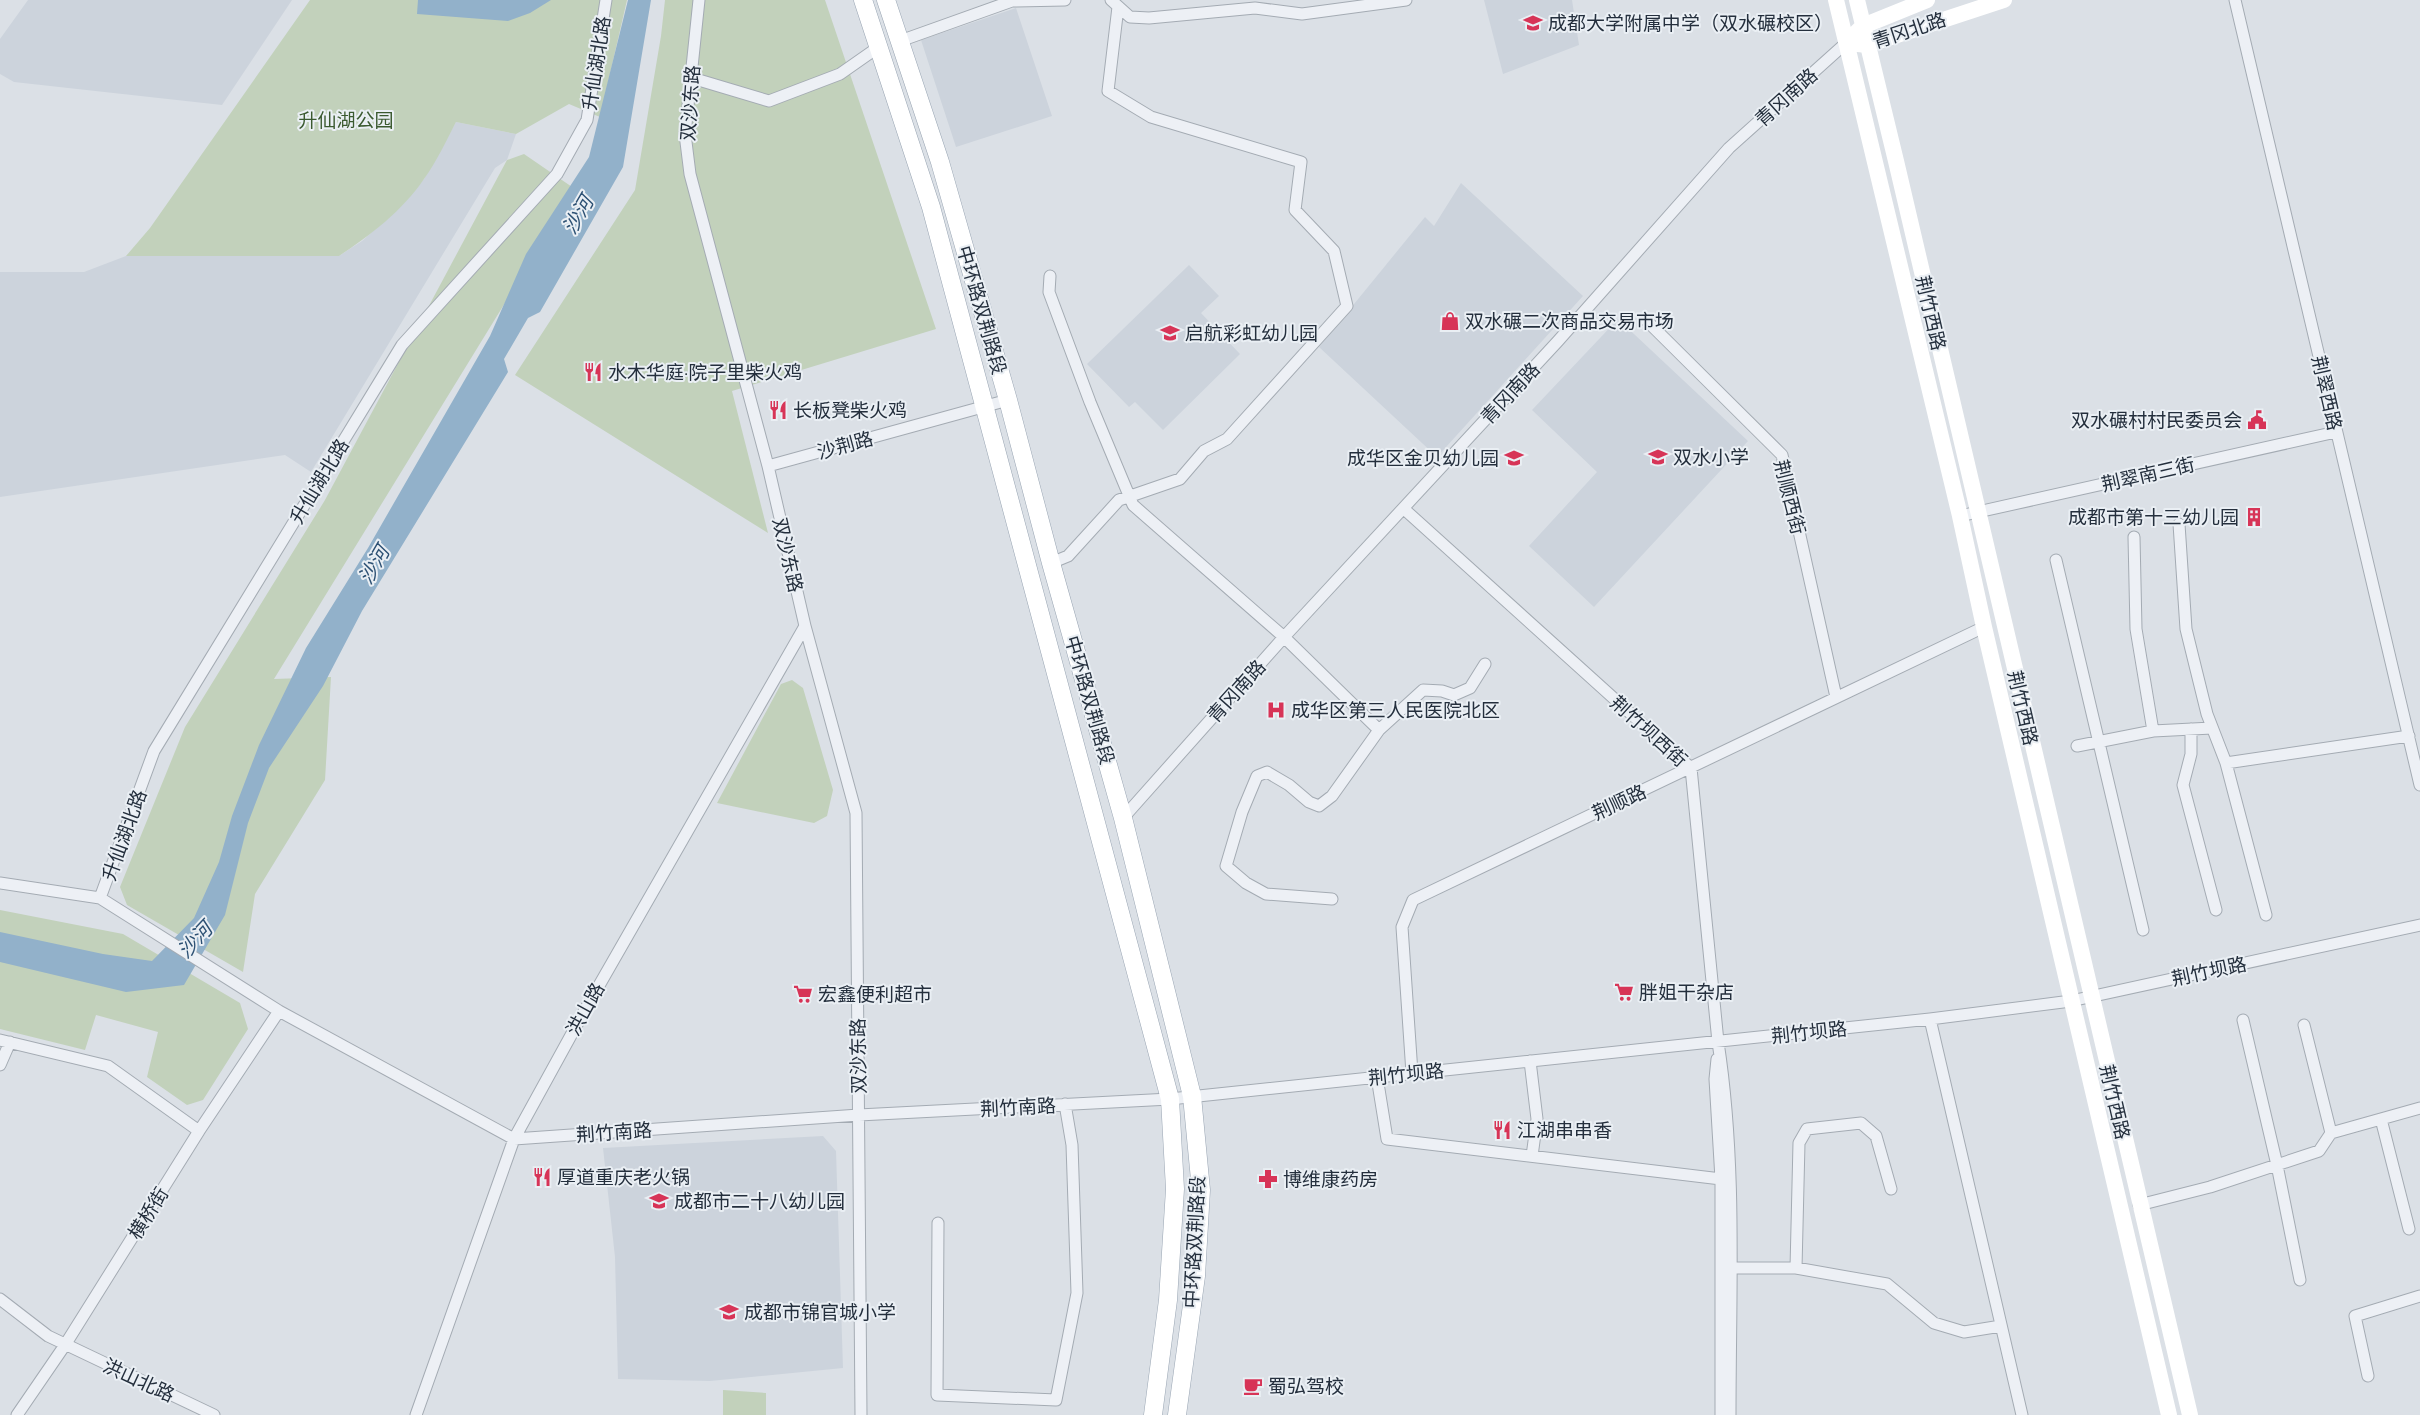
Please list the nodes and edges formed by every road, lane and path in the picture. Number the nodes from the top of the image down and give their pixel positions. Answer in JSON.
{"nodes":[{"id":1,"x":606,"y":0,"type":"edge"},
{"id":2,"x":699,"y":0,"type":"edge"},
{"id":3,"x":863,"y":0,"type":"edge"},
{"id":4,"x":886,"y":0,"type":"edge"},
{"id":5,"x":1066,"y":0,"type":"edge"},
{"id":6,"x":1406,"y":0,"type":"edge"},
{"id":7,"x":1836,"y":0,"type":"edge"},
{"id":8,"x":1856,"y":0,"type":"edge"},
{"id":9,"x":1927,"y":0,"type":"edge"},
{"id":10,"x":2004,"y":0,"type":"edge"},
{"id":11,"x":2235,"y":0,"type":"edge"},
{"id":12,"x":1114,"y":3,"type":"edge"},
{"id":13,"x":1229,"y":6,"type":"edge"},
{"id":14,"x":1863,"y":26,"type":"junction"},
{"id":15,"x":900,"y":40,"type":"junction"},
{"id":16,"x":1846,"y":43,"type":"junction"},
{"id":17,"x":1867,"y":45,"type":"junction"},
{"id":18,"x":880,"y":46,"type":"junction"},
{"id":19,"x":692,"y":78,"type":"junction"},
{"id":20,"x":1050,"y":276,"type":"dead end"},
{"id":21,"x":1645,"y":319,"type":"dead end"},
{"id":22,"x":1008,"y":400,"type":"junction"},
{"id":23,"x":985,"y":407,"type":"junction"},
{"id":24,"x":2336,"y":432,"type":"junction"},
{"id":25,"x":768,"y":466,"type":"junction"},
{"id":26,"x":1130,"y":496,"type":"junction"},
{"id":27,"x":1404,"y":509,"type":"junction"},
{"id":28,"x":1977,"y":513,"type":"junction"},
{"id":29,"x":1960,"y":516,"type":"junction"},
{"id":30,"x":2179,"y":524,"type":"dead end"},
{"id":31,"x":2134,"y":537,"type":"dead end"},
{"id":32,"x":2056,"y":560,"type":"dead end"},
{"id":33,"x":1051,"y":563,"type":"junction"},
{"id":34,"x":805,"y":626,"type":"junction"},
{"id":35,"x":1984,"y":627,"type":"junction"},
{"id":36,"x":1284,"y":637,"type":"junction"},
{"id":37,"x":1485,"y":664,"type":"dead end"},
{"id":38,"x":1836,"y":697,"type":"junction"},
{"id":39,"x":2212,"y":728,"type":"junction"},
{"id":40,"x":2191,"y":729,"type":"junction"},
{"id":41,"x":1379,"y":730,"type":"junction"},
{"id":42,"x":2153,"y":731,"type":"junction"},
{"id":43,"x":2409,"y":736,"type":"junction"},
{"id":44,"x":2099,"y":742,"type":"junction"},
{"id":45,"x":2077,"y":746,"type":"dead end"},
{"id":46,"x":2226,"y":763,"type":"junction"},
{"id":47,"x":1691,"y":768,"type":"junction"},
{"id":48,"x":2420,"y":785,"type":"edge"},
{"id":49,"x":1122,"y":818,"type":"junction"},
{"id":50,"x":0,"y":883,"type":"edge"},
{"id":51,"x":100,"y":898,"type":"junction"},
{"id":52,"x":1332,"y":899,"type":"dead end"},
{"id":53,"x":2216,"y":910,"type":"dead end"},
{"id":54,"x":2266,"y":915,"type":"dead end"},
{"id":55,"x":2420,"y":925,"type":"edge"},
{"id":56,"x":2143,"y":930,"type":"dead end"},
{"id":57,"x":2091,"y":997,"type":"junction"},
{"id":58,"x":2071,"y":1001,"type":"junction"},
{"id":59,"x":279,"y":1011,"type":"junction"},
{"id":60,"x":1930,"y":1019,"type":"junction"},
{"id":61,"x":2242,"y":1020,"type":"dead end"},
{"id":62,"x":2304,"y":1025,"type":"dead end"},
{"id":63,"x":5,"y":1041,"type":"edge"},
{"id":64,"x":1718,"y":1042,"type":"junction"},
{"id":65,"x":1530,"y":1061,"type":"junction"},
{"id":66,"x":0,"y":1065,"type":"edge"},
{"id":67,"x":1412,"y":1073,"type":"junction"},
{"id":68,"x":1377,"y":1077,"type":"junction"},
{"id":69,"x":1192,"y":1096,"type":"junction"},
{"id":70,"x":1170,"y":1099,"type":"junction"},
{"id":71,"x":1065,"y":1104,"type":"junction"},
{"id":72,"x":2420,"y":1108,"type":"edge"},
{"id":73,"x":859,"y":1115,"type":"junction"},
{"id":74,"x":2382,"y":1119,"type":"junction"},
{"id":75,"x":199,"y":1131,"type":"junction"},
{"id":76,"x":2331,"y":1133,"type":"junction"},
{"id":77,"x":514,"y":1139,"type":"junction"},
{"id":78,"x":1532,"y":1156,"type":"junction"},
{"id":79,"x":2276,"y":1165,"type":"junction"},
{"id":80,"x":1721,"y":1179,"type":"junction"},
{"id":81,"x":1891,"y":1189,"type":"dead end"},
{"id":82,"x":2139,"y":1204,"type":"junction"},
{"id":83,"x":938,"y":1222,"type":"dead end"},
{"id":84,"x":2409,"y":1229,"type":"dead end"},
{"id":85,"x":1726,"y":1268,"type":"junction"},
{"id":86,"x":1796,"y":1268,"type":"junction"},
{"id":87,"x":2300,"y":1280,"type":"dead end"},
{"id":88,"x":2420,"y":1296,"type":"edge"},
{"id":89,"x":0,"y":1299,"type":"edge"},
{"id":90,"x":2001,"y":1326,"type":"junction"},
{"id":91,"x":65,"y":1345,"type":"junction"},
{"id":92,"x":2368,"y":1376,"type":"dead end"},
{"id":93,"x":17,"y":1415,"type":"edge"},
{"id":94,"x":214,"y":1415,"type":"edge"},
{"id":95,"x":416,"y":1415,"type":"edge"},
{"id":96,"x":861,"y":1415,"type":"edge"},
{"id":97,"x":1153,"y":1415,"type":"edge"},
{"id":98,"x":1177,"y":1415,"type":"edge"},
{"id":99,"x":1721,"y":1415,"type":"edge"},
{"id":100,"x":1730,"y":1415,"type":"edge"},
{"id":101,"x":2022,"y":1415,"type":"edge"},
{"id":102,"x":2169,"y":1415,"type":"edge"},
{"id":103,"x":2190,"y":1415,"type":"edge"}],
"edges":[{"from":1,"to":51,"type":"street","name":"升仙湖北路"},
{"from":2,"to":19,"type":"street","name":"双沙东路"},
{"from":3,"to":18,"type":"main road","name":"中环路双荆路段"},
{"from":4,"to":15,"type":"main road","name":"中环路双荆路段"},
{"from":5,"to":15,"type":"street"},
{"from":6,"to":13,"type":"street"},
{"from":7,"to":16,"type":"main road","name":"荆竹西路"},
{"from":8,"to":14,"type":"main road","name":"荆竹西路"},
{"from":9,"to":14,"type":"main road","name":"青冈北路"},
{"from":10,"to":17,"type":"main road","name":"青冈北路"},
{"from":11,"to":24,"type":"street","name":"荆翠西路"},
{"from":12,"to":13,"type":"street"},
{"from":12,"to":26,"type":"street"},
{"from":14,"to":16,"type":"main road","name":"青冈北路"},
{"from":14,"to":17,"type":"main road","name":"荆竹西路"},
{"from":15,"to":22,"type":"main road","name":"中环路双荆路段"},
{"from":16,"to":17,"type":"main road","name":"青冈北路"},
{"from":16,"to":27,"type":"street","name":"青冈南路"},
{"from":16,"to":29,"type":"main road","name":"荆竹西路"},
{"from":17,"to":28,"type":"main road","name":"荆竹西路"},
{"from":18,"to":19,"type":"street"},
{"from":18,"to":23,"type":"main road","name":"中环路双荆路段"},
{"from":19,"to":25,"type":"street","name":"双沙东路"},
{"from":20,"to":26,"type":"street"},
{"from":21,"to":38,"type":"street","name":"荆顺西街"},
{"from":22,"to":23,"type":"street","name":"沙荆路"},
{"from":22,"to":33,"type":"main road","name":"中环路双荆路段"},
{"from":23,"to":25,"type":"street","name":"沙荆路"},
{"from":23,"to":70,"type":"main road","name":"中环路双荆路段"},
{"from":24,"to":28,"type":"street","name":"荆翠南三街"},
{"from":24,"to":43,"type":"street","name":"荆翠西路"},
{"from":25,"to":34,"type":"street","name":"双沙东路"},
{"from":26,"to":33,"type":"street"},
{"from":26,"to":36,"type":"street"},
{"from":27,"to":36,"type":"street","name":"青冈南路"},
{"from":27,"to":47,"type":"street","name":"荆竹坝西街"},
{"from":28,"to":29,"type":"street","name":"荆翠南三街"},
{"from":28,"to":57,"type":"main road","name":"荆竹西路"},
{"from":29,"to":35,"type":"main road","name":"荆竹西路"},
{"from":30,"to":39,"type":"street"},
{"from":31,"to":42,"type":"street"},
{"from":32,"to":44,"type":"street"},
{"from":33,"to":49,"type":"main road","name":"中环路双荆路段"},
{"from":34,"to":73,"type":"street","name":"双沙东路"},
{"from":34,"to":77,"type":"street","name":"洪山路"},
{"from":35,"to":38,"type":"street","name":"荆顺路"},
{"from":35,"to":58,"type":"main road","name":"荆竹西路"},
{"from":36,"to":41,"type":"street"},
{"from":36,"to":49,"type":"street","name":"青冈南路"},
{"from":37,"to":41,"type":"street"},
{"from":38,"to":47,"type":"street","name":"荆顺路"},
{"from":39,"to":40,"type":"street"},
{"from":39,"to":46,"type":"street"},
{"from":40,"to":42,"type":"street"},
{"from":40,"to":53,"type":"street"},
{"from":41,"to":52,"type":"street"},
{"from":42,"to":44,"type":"street"},
{"from":43,"to":46,"type":"street"},
{"from":43,"to":48,"type":"street","name":"荆翠西路"},
{"from":44,"to":45,"type":"street"},
{"from":44,"to":56,"type":"street"},
{"from":46,"to":54,"type":"street"},
{"from":47,"to":64,"type":"street","name":"荆竹坝西街"},
{"from":47,"to":67,"type":"street","name":"荆顺路"},
{"from":49,"to":69,"type":"main road","name":"中环路双荆路段"},
{"from":50,"to":51,"type":"street","name":"升仙湖北路"},
{"from":51,"to":59,"type":"street"},
{"from":55,"to":57,"type":"street","name":"荆竹坝路"},
{"from":57,"to":58,"type":"street","name":"荆竹坝路"},
{"from":57,"to":82,"type":"main road","name":"荆竹西路"},
{"from":58,"to":60,"type":"street","name":"荆竹坝路"},
{"from":58,"to":102,"type":"main road","name":"荆竹西路"},
{"from":59,"to":75,"type":"street","name":"横桥街"},
{"from":59,"to":77,"type":"street"},
{"from":60,"to":64,"type":"street","name":"荆竹坝路"},
{"from":60,"to":90,"type":"street"},
{"from":61,"to":79,"type":"street"},
{"from":62,"to":76,"type":"street"},
{"from":63,"to":66,"type":"street"},
{"from":63,"to":75,"type":"street"},
{"from":64,"to":65,"type":"street","name":"荆竹坝路"},
{"from":64,"to":80,"type":"street"},
{"from":64,"to":85,"type":"street"},
{"from":65,"to":67,"type":"street","name":"荆竹坝路"},
{"from":65,"to":78,"type":"street"},
{"from":67,"to":68,"type":"street","name":"荆竹坝路"},
{"from":68,"to":69,"type":"street","name":"荆竹坝路"},
{"from":68,"to":78,"type":"street"},
{"from":69,"to":70,"type":"street","name":"荆竹南路"},
{"from":69,"to":98,"type":"main road","name":"中环路双荆路段"},
{"from":70,"to":71,"type":"street","name":"荆竹南路"},
{"from":70,"to":97,"type":"main road","name":"中环路双荆路段"},
{"from":71,"to":73,"type":"street","name":"荆竹南路"},
{"from":71,"to":83,"type":"street"},
{"from":72,"to":74,"type":"street"},
{"from":73,"to":77,"type":"street","name":"荆竹南路"},
{"from":73,"to":96,"type":"street","name":"双沙东路"},
{"from":74,"to":76,"type":"street"},
{"from":74,"to":84,"type":"street"},
{"from":75,"to":91,"type":"street","name":"横桥街"},
{"from":76,"to":79,"type":"street"},
{"from":77,"to":95,"type":"street","name":"洪山路"},
{"from":78,"to":80,"type":"street"},
{"from":79,"to":82,"type":"street"},
{"from":79,"to":87,"type":"street"},
{"from":80,"to":85,"type":"street"},
{"from":81,"to":86,"type":"street"},
{"from":82,"to":103,"type":"main road","name":"荆竹西路"},
{"from":85,"to":86,"type":"street"},
{"from":85,"to":99,"type":"street"},
{"from":85,"to":100,"type":"street"},
{"from":86,"to":90,"type":"street"},
{"from":88,"to":92,"type":"street"},
{"from":89,"to":91,"type":"street","name":"洪山北路"},
{"from":90,"to":101,"type":"street"},
{"from":91,"to":93,"type":"street","name":"横桥街"},
{"from":91,"to":94,"type":"street","name":"洪山北路"}]}
